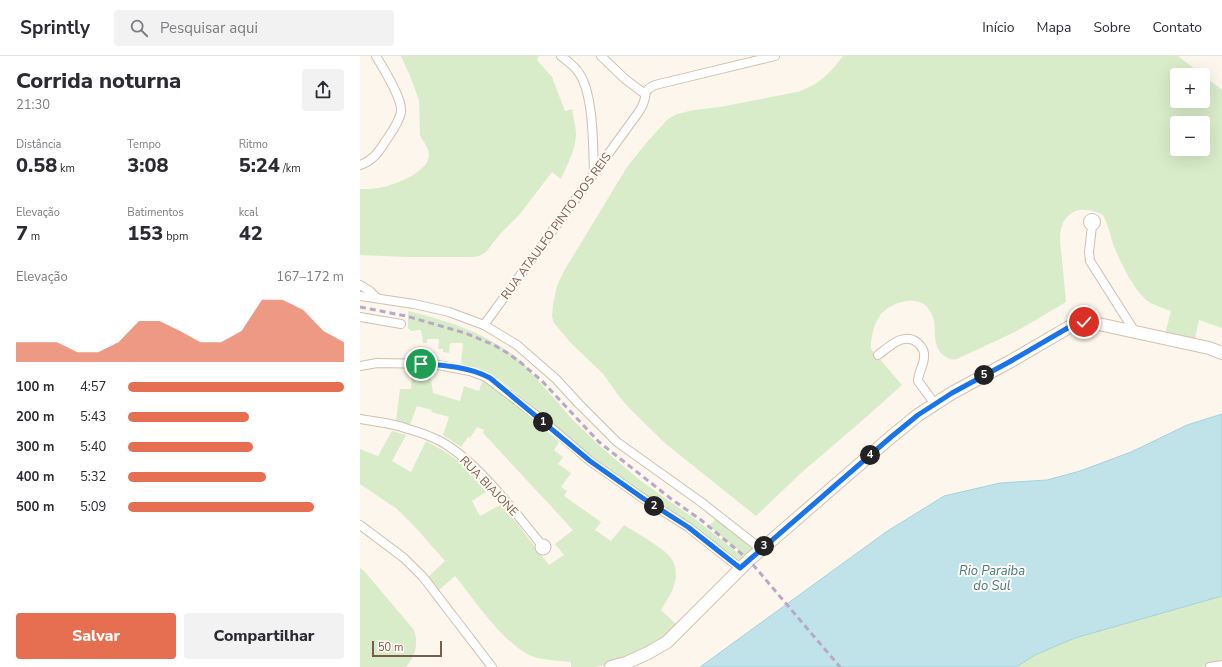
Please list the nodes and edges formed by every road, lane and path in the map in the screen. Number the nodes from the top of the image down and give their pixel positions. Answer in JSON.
{"nodes":[{"id":1,"x":376,"y":56,"type":"edge"},
{"id":2,"x":561,"y":56,"type":"edge"},
{"id":3,"x":601,"y":56,"type":"edge"},
{"id":4,"x":775,"y":56,"type":"edge"},
{"id":5,"x":645,"y":94,"type":"junction"},
{"id":6,"x":360,"y":165,"type":"edge"},
{"id":7,"x":594,"y":174,"type":"junction"},
{"id":8,"x":1092,"y":226,"type":"dead end"},
{"id":9,"x":360,"y":285,"type":"edge"},
{"id":10,"x":360,"y":296,"type":"edge"},
{"id":11,"x":377,"y":298,"type":"junction"},
{"id":12,"x":360,"y":317,"type":"edge"},
{"id":13,"x":401,"y":324,"type":"dead end"},
{"id":14,"x":484,"y":325,"type":"junction"},
{"id":15,"x":1135,"y":332,"type":"junction"},
{"id":16,"x":1222,"y":353,"type":"edge"},
{"id":17,"x":878,"y":355,"type":"dead end"},
{"id":18,"x":360,"y":366,"type":"edge"},
{"id":19,"x":935,"y":404,"type":"junction"},
{"id":20,"x":360,"y":419,"type":"edge"},
{"id":21,"x":360,"y":525,"type":"edge"},
{"id":22,"x":541,"y":544,"type":"dead end"},
{"id":23,"x":761,"y":549,"type":"junction"},
{"id":24,"x":740,"y":568,"type":"junction"},
{"id":25,"x":1222,"y":664,"type":"edge"},
{"id":26,"x":492,"y":667,"type":"edge"},
{"id":27,"x":611,"y":667,"type":"edge"},
{"id":28,"x":1210,"y":667,"type":"edge"}],
"edges":[{"from":1,"to":6,"type":"street"},
{"from":2,"to":7,"type":"street"},
{"from":3,"to":5,"type":"street"},
{"from":4,"to":5,"type":"street"},
{"from":5,"to":7,"type":"street","name":"RUA ATAULFO PINTO DOS REIS"},
{"from":7,"to":14,"type":"street","name":"RUA ATAULFO PINTO DOS REIS"},
{"from":8,"to":15,"type":"street"},
{"from":9,"to":11,"type":"street"},
{"from":10,"to":11,"type":"street"},
{"from":11,"to":14,"type":"street"},
{"from":12,"to":13,"type":"street"},
{"from":14,"to":23,"type":"street"},
{"from":15,"to":16,"type":"street"},
{"from":15,"to":19,"type":"street"},
{"from":17,"to":19,"type":"street"},
{"from":18,"to":24,"type":"street"},
{"from":19,"to":23,"type":"street"},
{"from":20,"to":22,"type":"street","name":"RUA BIAJONE"},
{"from":21,"to":26,"type":"street"},
{"from":23,"to":24,"type":"street"},
{"from":24,"to":27,"type":"street"},
{"from":25,"to":28,"type":"street"}]}
